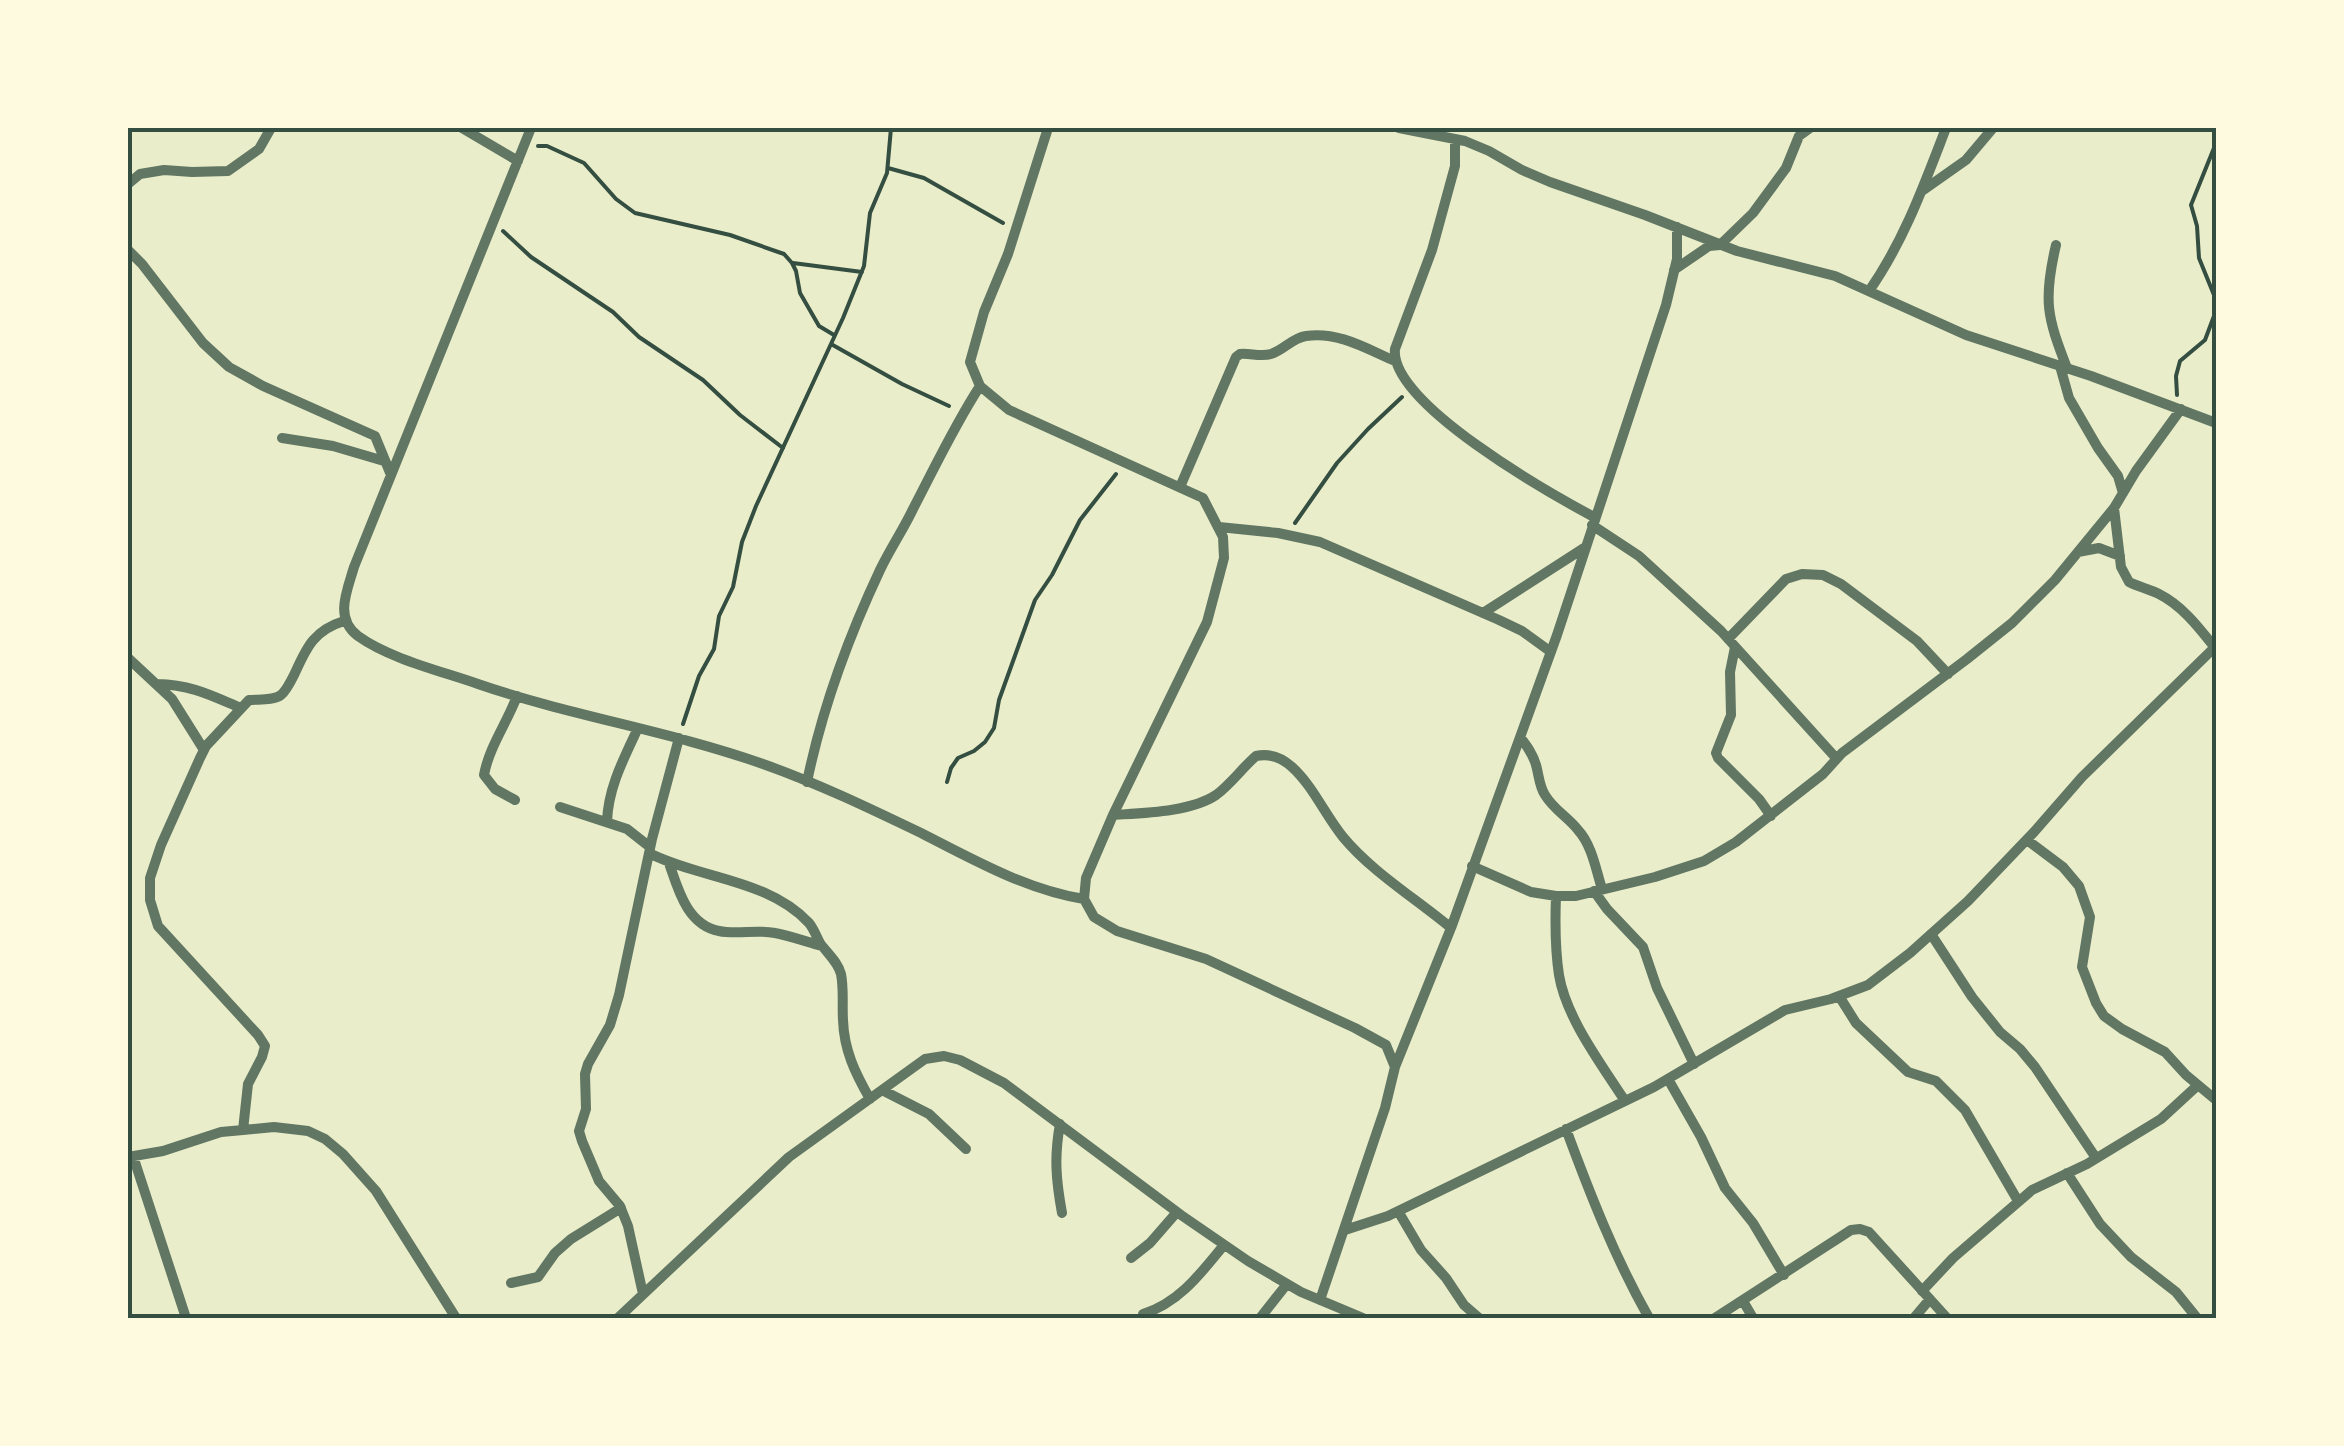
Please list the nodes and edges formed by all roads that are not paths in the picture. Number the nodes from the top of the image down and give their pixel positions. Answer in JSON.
{"nodes":[{"id":1,"x":271,"y":128,"type":"edge"},
{"id":2,"x":462,"y":128,"type":"edge"},
{"id":3,"x":532,"y":128,"type":"edge"},
{"id":4,"x":1048,"y":128,"type":"edge"},
{"id":5,"x":1399,"y":128,"type":"edge"},
{"id":6,"x":1810,"y":128,"type":"edge"},
{"id":7,"x":1946,"y":128,"type":"edge"},
{"id":8,"x":1993,"y":128,"type":"edge"},
{"id":9,"x":1435,"y":131,"type":"edge"},
{"id":10,"x":1455,"y":139,"type":"junction"},
{"id":11,"x":518,"y":161,"type":"junction"},
{"id":12,"x":128,"y":184,"type":"edge"},
{"id":13,"x":1922,"y":191,"type":"junction"},
{"id":14,"x":1676,"y":227,"type":"junction"},
{"id":15,"x":1720,"y":244,"type":"junction"},
{"id":16,"x":2056,"y":245,"type":"dead end"},
{"id":17,"x":128,"y":250,"type":"edge"},
{"id":18,"x":1674,"y":270,"type":"junction"},
{"id":19,"x":1869,"y":292,"type":"junction"},
{"id":20,"x":1396,"y":361,"type":"junction"},
{"id":21,"x":2063,"y":367,"type":"junction"},
{"id":22,"x":980,"y":386,"type":"junction"},
{"id":23,"x":2178,"y":408,"type":"junction"},
{"id":24,"x":2216,"y":423,"type":"edge"},
{"id":25,"x":282,"y":438,"type":"dead end"},
{"id":26,"x":384,"y":461,"type":"junction"},
{"id":27,"x":391,"y":475,"type":"junction"},
{"id":28,"x":1180,"y":487,"type":"junction"},
{"id":29,"x":2123,"y":493,"type":"junction"},
{"id":30,"x":2114,"y":508,"type":"junction"},
{"id":31,"x":1593,"y":521,"type":"junction"},
{"id":32,"x":1218,"y":527,"type":"junction"},
{"id":33,"x":1585,"y":548,"type":"junction"},
{"id":34,"x":2077,"y":552,"type":"junction"},
{"id":35,"x":2120,"y":556,"type":"junction"},
{"id":36,"x":1483,"y":612,"type":"junction"},
{"id":37,"x":344,"y":621,"type":"junction"},
{"id":38,"x":1732,"y":643,"type":"junction"},
{"id":39,"x":2214,"y":643,"type":"edge"},
{"id":40,"x":1551,"y":652,"type":"junction"},
{"id":41,"x":128,"y":658,"type":"edge"},
{"id":42,"x":1948,"y":674,"type":"junction"},
{"id":43,"x":155,"y":684,"type":"junction"},
{"id":44,"x":517,"y":696,"type":"junction"},
{"id":45,"x":241,"y":708,"type":"junction"},
{"id":46,"x":638,"y":728,"type":"junction"},
{"id":47,"x":1520,"y":737,"type":"junction"},
{"id":48,"x":680,"y":738,"type":"junction"},
{"id":49,"x":204,"y":750,"type":"junction"},
{"id":50,"x":1836,"y":758,"type":"junction"},
{"id":51,"x":807,"y":782,"type":"junction"},
{"id":52,"x":515,"y":800,"type":"dead end"},
{"id":53,"x":560,"y":807,"type":"dead end"},
{"id":54,"x":1113,"y":815,"type":"junction"},
{"id":55,"x":1771,"y":816,"type":"junction"},
{"id":56,"x":607,"y":822,"type":"junction"},
{"id":57,"x":2027,"y":840,"type":"junction"},
{"id":58,"x":650,"y":850,"type":"junction"},
{"id":59,"x":668,"y":863,"type":"junction"},
{"id":60,"x":1472,"y":866,"type":"junction"},
{"id":61,"x":1598,"y":890,"type":"junction"},
{"id":62,"x":1556,"y":896,"type":"junction"},
{"id":63,"x":1084,"y":899,"type":"junction"},
{"id":64,"x":1450,"y":928,"type":"junction"},
{"id":65,"x":1932,"y":934,"type":"junction"},
{"id":66,"x":823,"y":947,"type":"junction"},
{"id":67,"x":1839,"y":996,"type":"junction"},
{"id":68,"x":1694,"y":1064,"type":"junction"},
{"id":69,"x":1394,"y":1067,"type":"junction"},
{"id":70,"x":1668,"y":1079,"type":"junction"},
{"id":71,"x":2198,"y":1085,"type":"junction"},
{"id":72,"x":882,"y":1090,"type":"junction"},
{"id":73,"x":870,"y":1099,"type":"junction"},
{"id":74,"x":2216,"y":1100,"type":"edge"},
{"id":75,"x":1625,"y":1101,"type":"junction"},
{"id":76,"x":1060,"y":1124,"type":"junction"},
{"id":77,"x":1566,"y":1129,"type":"junction"},
{"id":78,"x":242,"y":1130,"type":"junction"},
{"id":79,"x":966,"y":1149,"type":"dead end"},
{"id":80,"x":130,"y":1156,"type":"edge"},
{"id":81,"x":2096,"y":1158,"type":"junction"},
{"id":82,"x":2067,"y":1173,"type":"junction"},
{"id":83,"x":2018,"y":1202,"type":"junction"},
{"id":84,"x":621,"y":1208,"type":"junction"},
{"id":85,"x":1177,"y":1212,"type":"junction"},
{"id":86,"x":1398,"y":1212,"type":"junction"},
{"id":87,"x":1062,"y":1213,"type":"dead end"},
{"id":88,"x":1345,"y":1230,"type":"junction"},
{"id":89,"x":1224,"y":1244,"type":"junction"},
{"id":90,"x":1131,"y":1258,"type":"dead end"},
{"id":91,"x":1784,"y":1275,"type":"junction"},
{"id":92,"x":510,"y":1283,"type":"dead end"},
{"id":93,"x":1287,"y":1284,"type":"junction"},
{"id":94,"x":643,"y":1294,"type":"junction"},
{"id":95,"x":1926,"y":1295,"type":"junction"},
{"id":96,"x":1320,"y":1300,"type":"junction"},
{"id":97,"x":1743,"y":1302,"type":"junction"},
{"id":98,"x":1143,"y":1314,"type":"dead end"},
{"id":99,"x":1336,"y":1314,"type":"edge"},
{"id":100,"x":1352,"y":1316,"type":"edge"},
{"id":101,"x":453,"y":1317,"type":"edge"},
{"id":102,"x":186,"y":1318,"type":"edge"},
{"id":103,"x":618,"y":1318,"type":"edge"},
{"id":104,"x":1260,"y":1318,"type":"edge"},
{"id":105,"x":1363,"y":1318,"type":"edge"},
{"id":106,"x":1479,"y":1318,"type":"edge"},
{"id":107,"x":1649,"y":1318,"type":"edge"},
{"id":108,"x":1715,"y":1318,"type":"edge"},
{"id":109,"x":1753,"y":1318,"type":"edge"},
{"id":110,"x":1914,"y":1318,"type":"edge"},
{"id":111,"x":1948,"y":1318,"type":"edge"},
{"id":112,"x":2197,"y":1318,"type":"edge"}],
"edges":[{"from":1,"to":12,"type":"street"},
{"from":2,"to":11,"type":"street"},
{"from":3,"to":11,"type":"street"},
{"from":4,"to":22,"type":"street"},
{"from":5,"to":9,"type":"street"},
{"from":6,"to":15,"type":"street"},
{"from":7,"to":13,"type":"street"},
{"from":8,"to":13,"type":"street"},
{"from":9,"to":10,"type":"street"},
{"from":10,"to":14,"type":"street"},
{"from":10,"to":20,"type":"street"},
{"from":11,"to":27,"type":"street"},
{"from":13,"to":19,"type":"street"},
{"from":14,"to":15,"type":"street"},
{"from":14,"to":18,"type":"street"},
{"from":15,"to":18,"type":"street"},
{"from":15,"to":19,"type":"street"},
{"from":16,"to":21,"type":"street"},
{"from":17,"to":26,"type":"street"},
{"from":18,"to":31,"type":"street"},
{"from":19,"to":21,"type":"street"},
{"from":20,"to":28,"type":"street"},
{"from":20,"to":31,"type":"street"},
{"from":21,"to":23,"type":"street"},
{"from":21,"to":29,"type":"street"},
{"from":22,"to":28,"type":"street"},
{"from":22,"to":51,"type":"street"},
{"from":23,"to":24,"type":"street"},
{"from":23,"to":29,"type":"street"},
{"from":25,"to":26,"type":"street"},
{"from":26,"to":27,"type":"street"},
{"from":27,"to":37,"type":"street"},
{"from":28,"to":32,"type":"street"},
{"from":29,"to":30,"type":"street"},
{"from":30,"to":34,"type":"street"},
{"from":30,"to":35,"type":"street"},
{"from":31,"to":33,"type":"street"},
{"from":31,"to":38,"type":"street"},
{"from":32,"to":36,"type":"street"},
{"from":32,"to":54,"type":"street"},
{"from":33,"to":36,"type":"street"},
{"from":33,"to":40,"type":"street"},
{"from":34,"to":35,"type":"street"},
{"from":34,"to":42,"type":"street"},
{"from":35,"to":39,"type":"street"},
{"from":36,"to":40,"type":"street"},
{"from":37,"to":44,"type":"street"},
{"from":37,"to":45,"type":"street"},
{"from":38,"to":42,"type":"street"},
{"from":38,"to":50,"type":"street"},
{"from":38,"to":55,"type":"street"},
{"from":39,"to":57,"type":"street"},
{"from":40,"to":47,"type":"street"},
{"from":41,"to":43,"type":"street"},
{"from":42,"to":50,"type":"street"},
{"from":43,"to":45,"type":"street"},
{"from":43,"to":49,"type":"street"},
{"from":44,"to":46,"type":"street"},
{"from":44,"to":52,"type":"street"},
{"from":45,"to":49,"type":"street"},
{"from":46,"to":48,"type":"street"},
{"from":46,"to":56,"type":"street"},
{"from":47,"to":60,"type":"street"},
{"from":47,"to":61,"type":"street"},
{"from":48,"to":51,"type":"street"},
{"from":48,"to":58,"type":"street"},
{"from":49,"to":78,"type":"street"},
{"from":50,"to":55,"type":"street"},
{"from":51,"to":63,"type":"street"},
{"from":53,"to":56,"type":"street"},
{"from":54,"to":63,"type":"street"},
{"from":54,"to":64,"type":"street"},
{"from":55,"to":61,"type":"street"},
{"from":56,"to":58,"type":"street"},
{"from":57,"to":65,"type":"street"},
{"from":57,"to":71,"type":"street"},
{"from":58,"to":59,"type":"street"},
{"from":58,"to":84,"type":"street"},
{"from":59,"to":66,"type":"street"},
{"from":59,"to":66,"type":"street"},
{"from":60,"to":62,"type":"street"},
{"from":60,"to":64,"type":"street"},
{"from":61,"to":62,"type":"street"},
{"from":61,"to":68,"type":"street"},
{"from":62,"to":75,"type":"street"},
{"from":63,"to":69,"type":"street"},
{"from":64,"to":69,"type":"street"},
{"from":65,"to":67,"type":"street"},
{"from":65,"to":81,"type":"street"},
{"from":66,"to":73,"type":"street"},
{"from":67,"to":68,"type":"street"},
{"from":67,"to":83,"type":"street"},
{"from":68,"to":70,"type":"street"},
{"from":69,"to":88,"type":"street"},
{"from":70,"to":75,"type":"street"},
{"from":70,"to":91,"type":"street"},
{"from":71,"to":74,"type":"street"},
{"from":71,"to":81,"type":"street"},
{"from":72,"to":73,"type":"street"},
{"from":72,"to":76,"type":"street"},
{"from":72,"to":79,"type":"street"},
{"from":73,"to":94,"type":"street"},
{"from":75,"to":77,"type":"street"},
{"from":76,"to":85,"type":"street"},
{"from":76,"to":87,"type":"street"},
{"from":77,"to":86,"type":"street"},
{"from":77,"to":107,"type":"street"},
{"from":78,"to":80,"type":"street"},
{"from":78,"to":101,"type":"street"},
{"from":80,"to":102,"type":"street"},
{"from":81,"to":82,"type":"street"},
{"from":82,"to":83,"type":"street"},
{"from":82,"to":112,"type":"street"},
{"from":83,"to":95,"type":"street"},
{"from":84,"to":92,"type":"street"},
{"from":84,"to":94,"type":"street"},
{"from":85,"to":89,"type":"street"},
{"from":85,"to":90,"type":"street"},
{"from":86,"to":88,"type":"street"},
{"from":86,"to":106,"type":"street"},
{"from":88,"to":96,"type":"street"},
{"from":89,"to":93,"type":"street"},
{"from":89,"to":98,"type":"street"},
{"from":91,"to":95,"type":"street"},
{"from":91,"to":97,"type":"street"},
{"from":93,"to":96,"type":"street"},
{"from":93,"to":104,"type":"street"},
{"from":94,"to":103,"type":"street"},
{"from":95,"to":110,"type":"street"},
{"from":95,"to":111,"type":"street"},
{"from":96,"to":99,"type":"street"},
{"from":97,"to":108,"type":"street"},
{"from":97,"to":109,"type":"street"},
{"from":99,"to":100,"type":"street"},
{"from":100,"to":105,"type":"street"}]}
